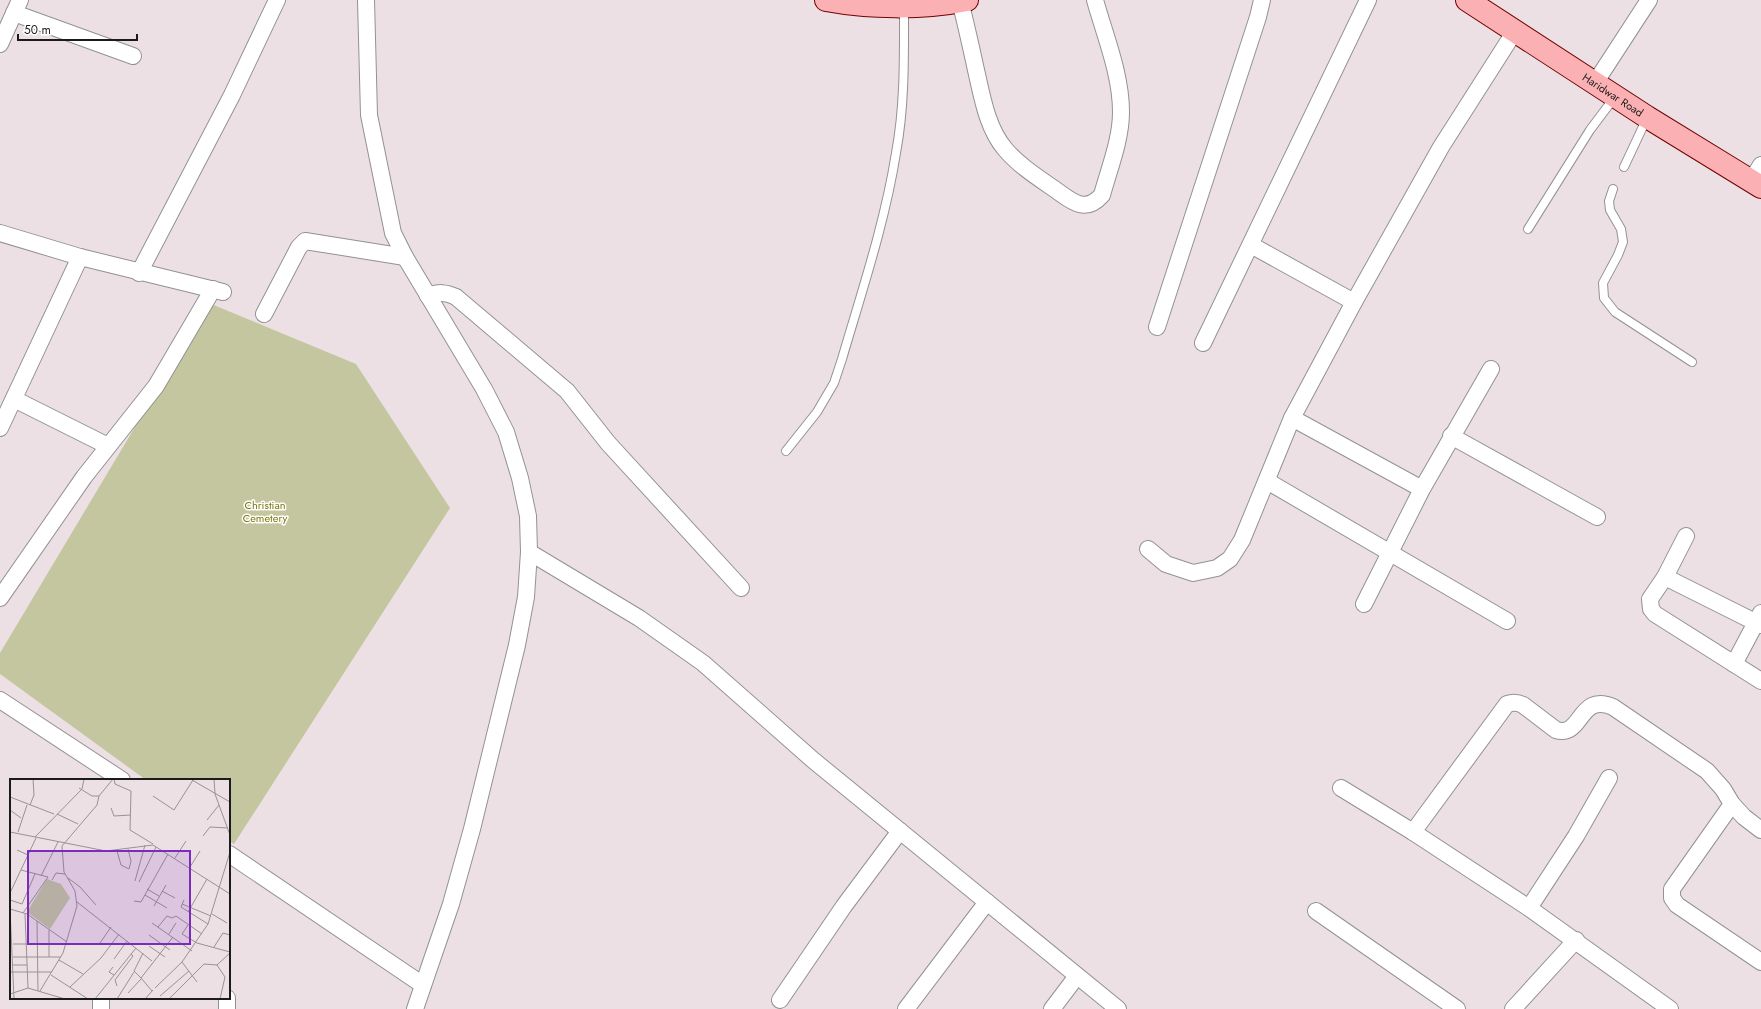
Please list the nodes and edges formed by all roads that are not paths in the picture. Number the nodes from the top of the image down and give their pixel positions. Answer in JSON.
{"nodes":[{"id":1,"x":277,"y":0,"type":"edge"},
{"id":2,"x":366,"y":0,"type":"edge"},
{"id":3,"x":826,"y":0,"type":"edge"},
{"id":4,"x":1095,"y":0,"type":"edge"},
{"id":5,"x":1262,"y":0,"type":"edge"},
{"id":6,"x":1368,"y":0,"type":"edge"},
{"id":7,"x":1467,"y":0,"type":"edge"},
{"id":8,"x":1649,"y":0,"type":"edge"},
{"id":9,"x":964,"y":1,"type":"edge"},
{"id":10,"x":914,"y":4,"type":"edge"},
{"id":11,"x":17,"y":6,"type":"edge"},
{"id":12,"x":1515,"y":31,"type":"junction"},
{"id":13,"x":0,"y":44,"type":"edge"},
{"id":14,"x":133,"y":56,"type":"dead end"},
{"id":15,"x":1595,"y":83,"type":"junction"},
{"id":16,"x":1616,"y":96,"type":"junction"},
{"id":17,"x":1647,"y":117,"type":"junction"},
{"id":18,"x":1624,"y":167,"type":"dead end"},
{"id":19,"x":1758,"y":178,"type":"edge"},
{"id":20,"x":1612,"y":189,"type":"dead end"},
{"id":21,"x":1528,"y":229,"type":"dead end"},
{"id":22,"x":0,"y":234,"type":"edge"},
{"id":23,"x":1251,"y":245,"type":"junction"},
{"id":24,"x":80,"y":257,"type":"junction"},
{"id":25,"x":405,"y":257,"type":"junction"},
{"id":26,"x":139,"y":273,"type":"junction"},
{"id":27,"x":428,"y":296,"type":"junction"},
{"id":28,"x":1354,"y":302,"type":"junction"},
{"id":29,"x":264,"y":314,"type":"dead end"},
{"id":30,"x":1157,"y":327,"type":"dead end"},
{"id":31,"x":1203,"y":343,"type":"dead end"},
{"id":32,"x":1692,"y":362,"type":"dead end"},
{"id":33,"x":1491,"y":369,"type":"dead end"},
{"id":34,"x":14,"y":399,"type":"junction"},
{"id":35,"x":1292,"y":418,"type":"junction"},
{"id":36,"x":0,"y":428,"type":"edge"},
{"id":37,"x":1451,"y":436,"type":"junction"},
{"id":38,"x":108,"y":446,"type":"junction"},
{"id":39,"x":786,"y":451,"type":"dead end"},
{"id":40,"x":1267,"y":481,"type":"junction"},
{"id":41,"x":1422,"y":489,"type":"junction"},
{"id":42,"x":1597,"y":517,"type":"dead end"},
{"id":43,"x":1686,"y":536,"type":"dead end"},
{"id":44,"x":1148,"y":549,"type":"dead end"},
{"id":45,"x":529,"y":552,"type":"junction"},
{"id":46,"x":1390,"y":552,"type":"junction"},
{"id":47,"x":1665,"y":577,"type":"junction"},
{"id":48,"x":741,"y":588,"type":"dead end"},
{"id":49,"x":0,"y":598,"type":"edge"},
{"id":50,"x":1364,"y":604,"type":"dead end"},
{"id":51,"x":1759,"y":620,"type":"edge"},
{"id":52,"x":1507,"y":621,"type":"dead end"},
{"id":53,"x":1734,"y":664,"type":"junction"},
{"id":54,"x":1761,"y":681,"type":"edge"},
{"id":55,"x":0,"y":700,"type":"edge"},
{"id":56,"x":100,"y":772,"type":"edge"},
{"id":57,"x":1609,"y":778,"type":"dead end"},
{"id":58,"x":119,"y":779,"type":"edge"},
{"id":59,"x":1341,"y":788,"type":"dead end"},
{"id":60,"x":1732,"y":804,"type":"junction"},
{"id":61,"x":1761,"y":830,"type":"edge"},
{"id":62,"x":900,"y":831,"type":"junction"},
{"id":63,"x":1413,"y":832,"type":"junction"},
{"id":64,"x":230,"y":855,"type":"edge"},
{"id":65,"x":987,"y":902,"type":"junction"},
{"id":66,"x":1529,"y":908,"type":"junction"},
{"id":67,"x":1316,"y":910,"type":"dead end"},
{"id":68,"x":1576,"y":940,"type":"junction"},
{"id":69,"x":1761,"y":962,"type":"edge"},
{"id":70,"x":1077,"y":976,"type":"junction"},
{"id":71,"x":423,"y":985,"type":"junction"},
{"id":72,"x":780,"y":1000,"type":"dead end"},
{"id":73,"x":415,"y":1009,"type":"edge"},
{"id":74,"x":906,"y":1009,"type":"edge"},
{"id":75,"x":1052,"y":1009,"type":"edge"},
{"id":76,"x":1118,"y":1009,"type":"edge"},
{"id":77,"x":1457,"y":1009,"type":"edge"},
{"id":78,"x":1513,"y":1009,"type":"edge"},
{"id":79,"x":1670,"y":1009,"type":"edge"}],
"edges":[{"from":1,"to":26,"type":"street"},
{"from":2,"to":25,"type":"street"},
{"from":3,"to":10,"type":"main road"},
{"from":4,"to":9,"type":"street"},
{"from":5,"to":30,"type":"street"},
{"from":6,"to":23,"type":"street"},
{"from":7,"to":12,"type":"main road","name":"Haridwar Road"},
{"from":8,"to":15,"type":"street"},
{"from":9,"to":10,"type":"main road"},
{"from":10,"to":39,"type":"lane"},
{"from":11,"to":13,"type":"street"},
{"from":11,"to":14,"type":"street"},
{"from":12,"to":15,"type":"main road","name":"Haridwar Road"},
{"from":12,"to":28,"type":"street"},
{"from":15,"to":16,"type":"main road","name":"Haridwar Road"},
{"from":16,"to":17,"type":"main road","name":"Haridwar Road"},
{"from":16,"to":21,"type":"lane"},
{"from":17,"to":18,"type":"lane"},
{"from":17,"to":19,"type":"main road","name":"Haridwar Road"},
{"from":20,"to":32,"type":"lane"},
{"from":22,"to":24,"type":"street"},
{"from":23,"to":28,"type":"street"},
{"from":23,"to":31,"type":"street"},
{"from":24,"to":26,"type":"street"},
{"from":24,"to":34,"type":"street"},
{"from":25,"to":27,"type":"street"},
{"from":25,"to":29,"type":"street"},
{"from":26,"to":38,"type":"street"},
{"from":27,"to":45,"type":"street"},
{"from":27,"to":48,"type":"street"},
{"from":28,"to":35,"type":"street"},
{"from":33,"to":37,"type":"street"},
{"from":34,"to":36,"type":"street"},
{"from":34,"to":38,"type":"street"},
{"from":35,"to":40,"type":"street"},
{"from":35,"to":41,"type":"street"},
{"from":37,"to":41,"type":"street"},
{"from":37,"to":42,"type":"street"},
{"from":38,"to":49,"type":"street"},
{"from":40,"to":44,"type":"street"},
{"from":40,"to":46,"type":"street"},
{"from":41,"to":46,"type":"street"},
{"from":43,"to":47,"type":"street"},
{"from":45,"to":62,"type":"street"},
{"from":45,"to":71,"type":"street"},
{"from":46,"to":50,"type":"street"},
{"from":46,"to":52,"type":"street"},
{"from":47,"to":51,"type":"street"},
{"from":47,"to":53,"type":"street"},
{"from":51,"to":53,"type":"street"},
{"from":53,"to":54,"type":"street"},
{"from":55,"to":56,"type":"street"},
{"from":56,"to":58,"type":"street"},
{"from":57,"to":66,"type":"street"},
{"from":59,"to":63,"type":"street"},
{"from":60,"to":61,"type":"street"},
{"from":60,"to":63,"type":"street"},
{"from":60,"to":69,"type":"street"},
{"from":62,"to":65,"type":"street"},
{"from":62,"to":72,"type":"street"},
{"from":63,"to":66,"type":"street"},
{"from":64,"to":71,"type":"street"},
{"from":65,"to":70,"type":"street"},
{"from":65,"to":74,"type":"street"},
{"from":66,"to":68,"type":"street"},
{"from":67,"to":77,"type":"street"},
{"from":68,"to":78,"type":"street"},
{"from":68,"to":79,"type":"street"},
{"from":70,"to":75,"type":"street"},
{"from":70,"to":76,"type":"street"},
{"from":71,"to":73,"type":"street"}]}
